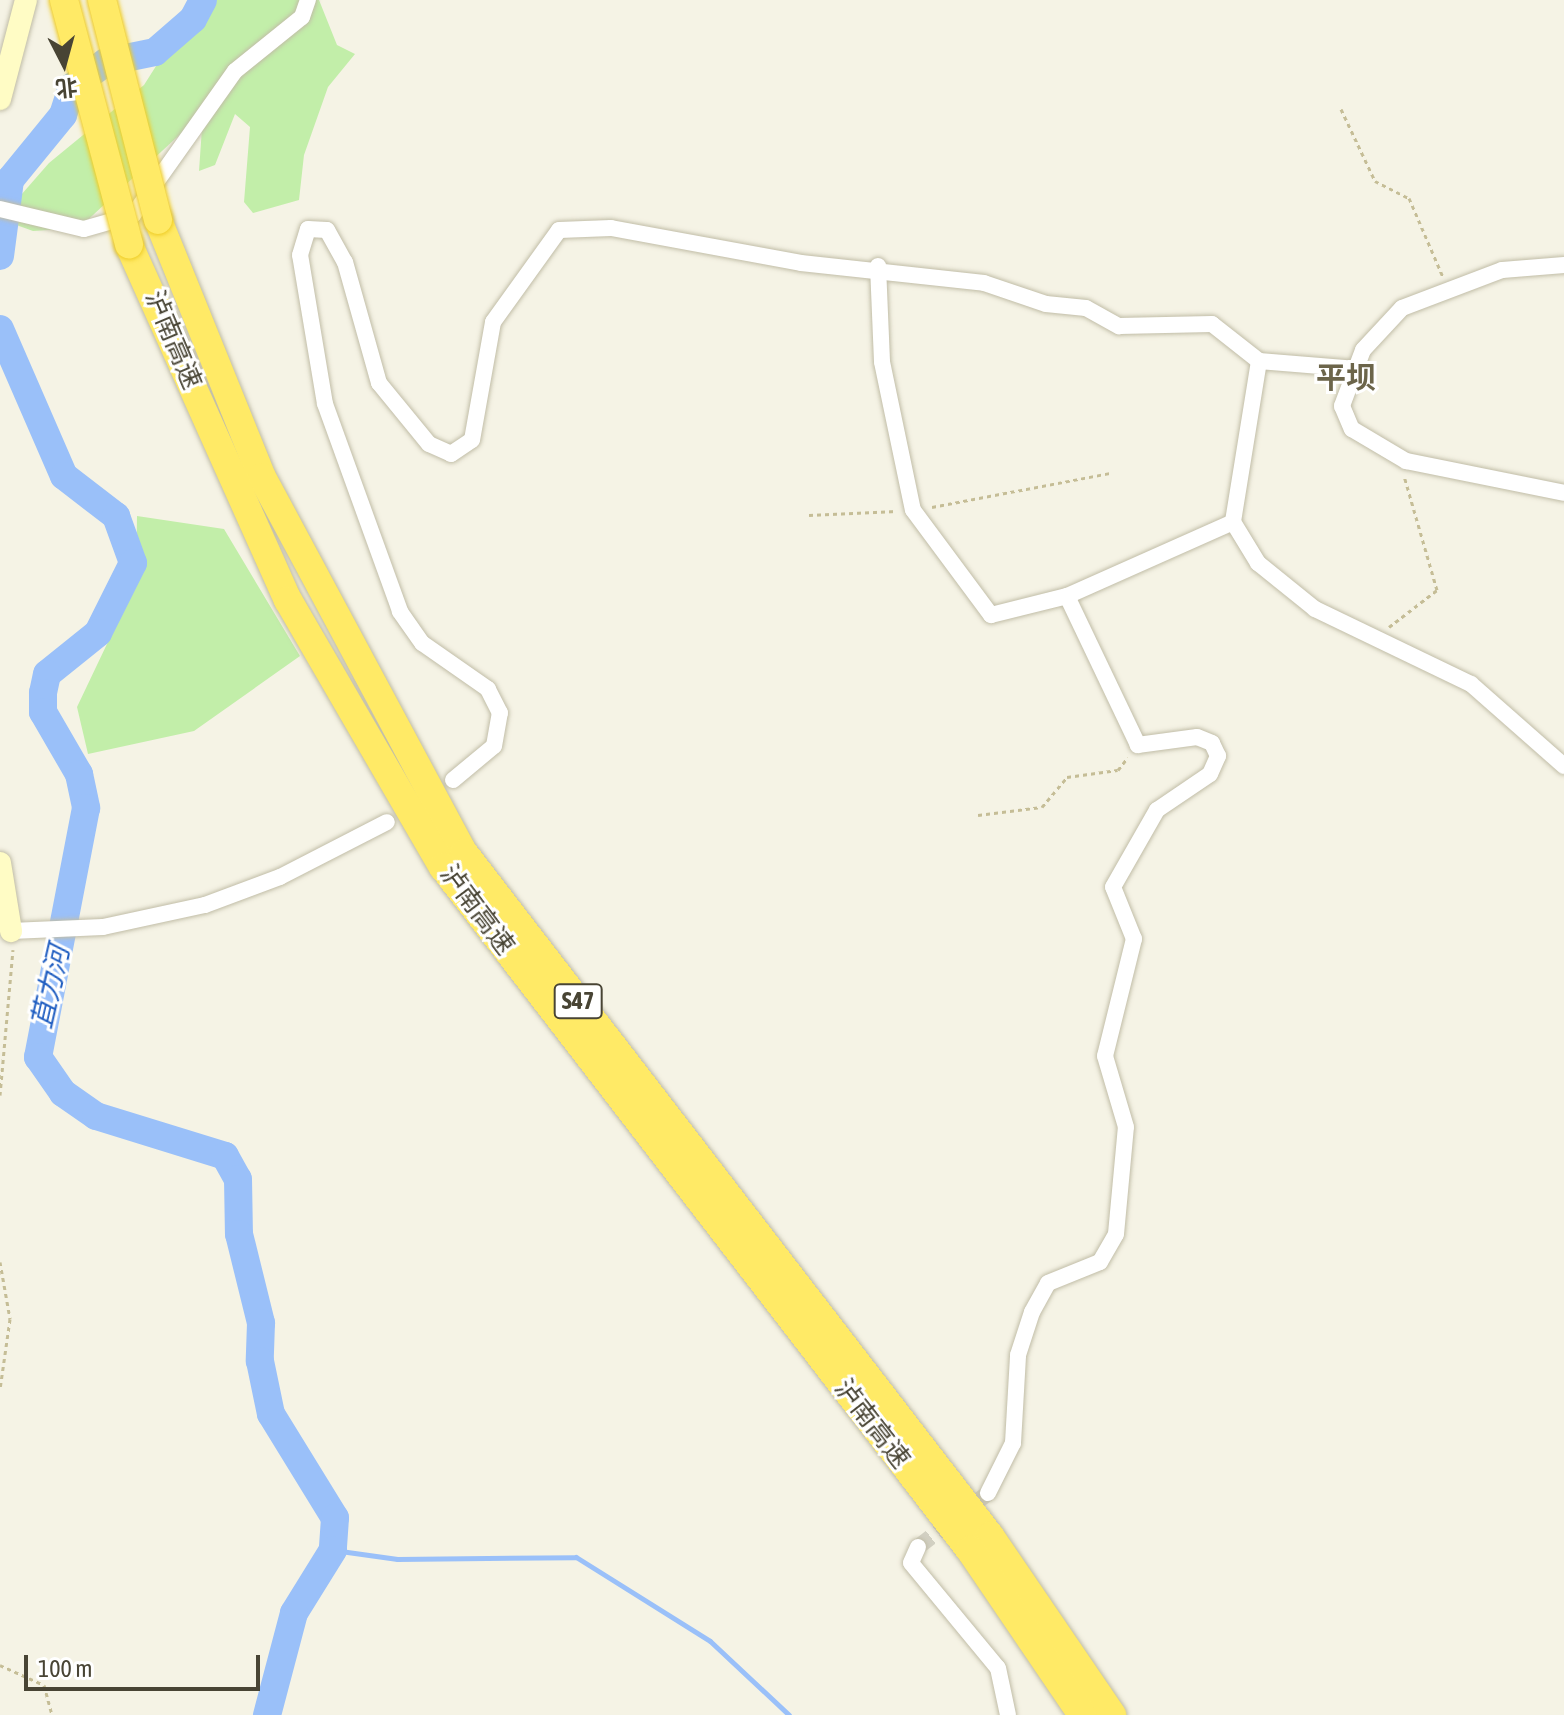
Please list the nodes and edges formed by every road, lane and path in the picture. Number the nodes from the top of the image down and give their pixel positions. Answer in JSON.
{"nodes":[{"id":1,"x":26,"y":0,"type":"edge"},
{"id":2,"x":64,"y":0,"type":"edge"},
{"id":3,"x":102,"y":0,"type":"edge"},
{"id":4,"x":308,"y":0,"type":"edge"},
{"id":5,"x":0,"y":99,"type":"edge"},
{"id":6,"x":1341,"y":109,"type":"dead end"},
{"id":7,"x":1,"y":209,"type":"edge"},
{"id":8,"x":1564,"y":265,"type":"edge"},
{"id":9,"x":878,"y":266,"type":"junction"},
{"id":10,"x":1448,"y":288,"type":"junction"},
{"id":11,"x":1259,"y":361,"type":"junction"},
{"id":12,"x":1357,"y":369,"type":"junction"},
{"id":13,"x":1406,"y":461,"type":"junction"},
{"id":14,"x":1111,"y":473,"type":"dead end"},
{"id":15,"x":1564,"y":493,"type":"edge"},
{"id":16,"x":913,"y":510,"type":"junction"},
{"id":17,"x":809,"y":515,"type":"dead end"},
{"id":18,"x":1233,"y":522,"type":"junction"},
{"id":19,"x":1067,"y":596,"type":"junction"},
{"id":20,"x":1376,"y":638,"type":"junction"},
{"id":21,"x":1138,"y":745,"type":"junction"},
{"id":22,"x":1564,"y":766,"type":"edge"},
{"id":23,"x":453,"y":780,"type":"dead end"},
{"id":24,"x":978,"y":815,"type":"dead end"},
{"id":25,"x":387,"y":822,"type":"dead end"},
{"id":26,"x":0,"y":863,"type":"edge"},
{"id":27,"x":11,"y":931,"type":"junction"},
{"id":28,"x":0,"y":1095,"type":"edge"},
{"id":29,"x":0,"y":1262,"type":"edge"},
{"id":30,"x":0,"y":1389,"type":"edge"},
{"id":31,"x":988,"y":1493,"type":"tunnel mouth"},
{"id":32,"x":918,"y":1547,"type":"dead end"},
{"id":33,"x":0,"y":1665,"type":"edge"},
{"id":34,"x":52,"y":1715,"type":"edge"},
{"id":35,"x":1008,"y":1715,"type":"edge"},
{"id":36,"x":1082,"y":1715,"type":"edge"},
{"id":37,"x":1112,"y":1715,"type":"edge"}],
"edges":[{"from":1,"to":5,"type":"street"},
{"from":2,"to":36,"type":"highway","name":"泸南高速","number":"S47","bridge":true},
{"from":3,"to":37,"type":"highway","name":"泸南高速","number":"S47","bridge":true},
{"from":4,"to":7,"type":"street"},
{"from":6,"to":10,"type":"path"},
{"from":8,"to":10,"type":"street"},
{"from":9,"to":11,"type":"street"},
{"from":9,"to":16,"type":"street"},
{"from":9,"to":23,"type":"street"},
{"from":10,"to":12,"type":"street"},
{"from":11,"to":12,"type":"street"},
{"from":11,"to":18,"type":"street"},
{"from":12,"to":13,"type":"street"},
{"from":13,"to":15,"type":"street"},
{"from":13,"to":20,"type":"path"},
{"from":14,"to":16,"type":"path"},
{"from":16,"to":17,"type":"path"},
{"from":16,"to":19,"type":"street"},
{"from":18,"to":19,"type":"street"},
{"from":18,"to":20,"type":"street"},
{"from":19,"to":21,"type":"street"},
{"from":20,"to":22,"type":"street"},
{"from":21,"to":24,"type":"path"},
{"from":21,"to":31,"type":"street"},
{"from":25,"to":27,"type":"street"},
{"from":26,"to":27,"type":"street"},
{"from":27,"to":28,"type":"path"},
{"from":29,"to":30,"type":"path"},
{"from":32,"to":35,"type":"street"},
{"from":33,"to":34,"type":"path"}]}
